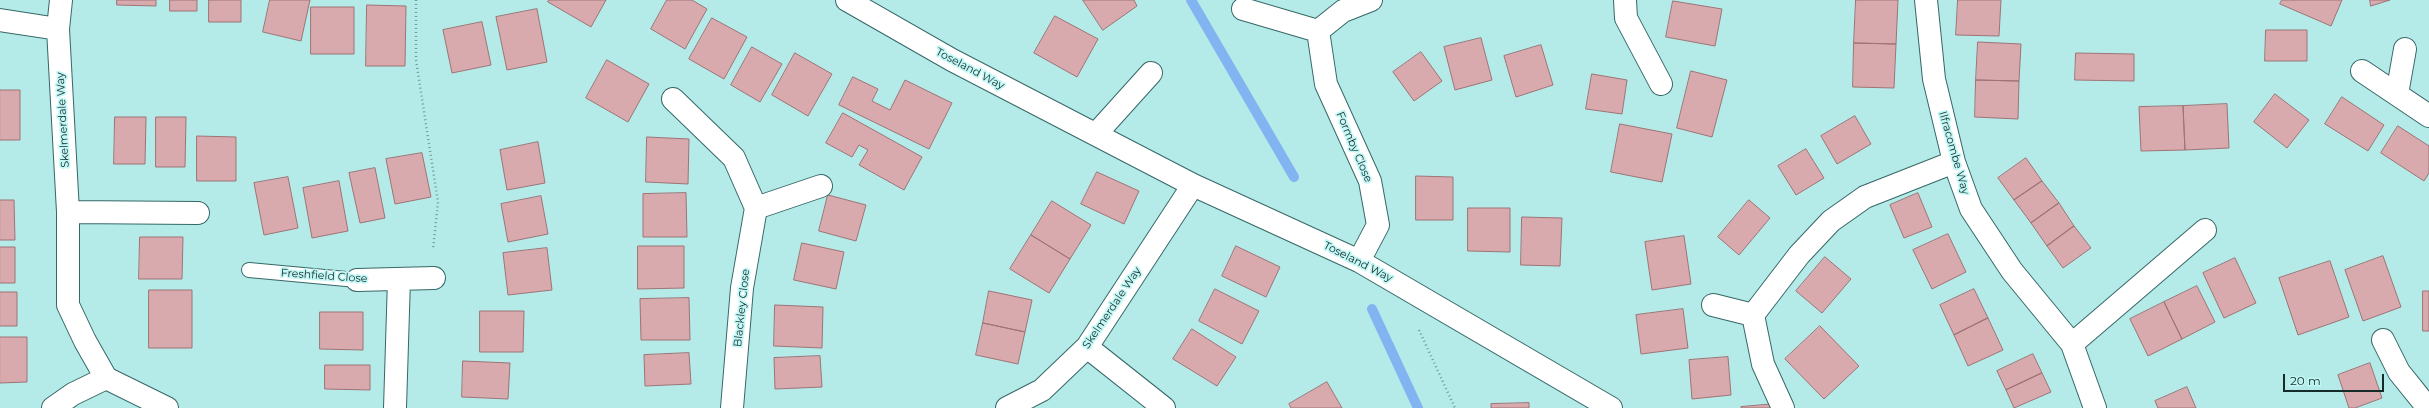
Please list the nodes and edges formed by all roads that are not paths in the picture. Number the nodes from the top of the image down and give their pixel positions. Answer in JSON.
{"nodes":[{"id":1,"x":61,"y":0,"type":"edge"},
{"id":2,"x":847,"y":0,"type":"edge"},
{"id":3,"x":1371,"y":0,"type":"edge"},
{"id":4,"x":1625,"y":0,"type":"edge"},
{"id":5,"x":1926,"y":0,"type":"edge"},
{"id":6,"x":1243,"y":9,"type":"dead end"},
{"id":7,"x":0,"y":20,"type":"edge"},
{"id":8,"x":58,"y":29,"type":"junction"},
{"id":9,"x":1318,"y":31,"type":"junction"},
{"id":10,"x":2405,"y":49,"type":"dead end"},
{"id":11,"x":2362,"y":71,"type":"dead end"},
{"id":12,"x":1151,"y":73,"type":"dead end"},
{"id":13,"x":1661,"y":84,"type":"dead end"},
{"id":14,"x":2397,"y":94,"type":"junction"},
{"id":15,"x":673,"y":99,"type":"dead end"},
{"id":16,"x":2429,"y":116,"type":"edge"},
{"id":17,"x":1096,"y":134,"type":"junction"},
{"id":18,"x":1954,"y":162,"type":"junction"},
{"id":19,"x":1193,"y":185,"type":"junction"},
{"id":20,"x":821,"y":186,"type":"dead end"},
{"id":21,"x":756,"y":208,"type":"junction"},
{"id":22,"x":68,"y":212,"type":"junction"},
{"id":23,"x":198,"y":213,"type":"dead end"},
{"id":24,"x":2205,"y":230,"type":"dead end"},
{"id":25,"x":1359,"y":261,"type":"junction"},
{"id":26,"x":249,"y":270,"type":"dead end"},
{"id":27,"x":431,"y":278,"type":"road end"},
{"id":28,"x":399,"y":279,"type":"junction"},
{"id":29,"x":358,"y":280,"type":"joint"},
{"id":30,"x":1713,"y":305,"type":"dead end"},
{"id":31,"x":1754,"y":315,"type":"junction"},
{"id":32,"x":2383,"y":340,"type":"dead end"},
{"id":33,"x":2072,"y":344,"type":"junction"},
{"id":34,"x":1087,"y":347,"type":"junction"},
{"id":35,"x":106,"y":378,"type":"junction"},
{"id":36,"x":53,"y":408,"type":"edge"},
{"id":37,"x":167,"y":408,"type":"edge"},
{"id":38,"x":395,"y":408,"type":"edge"},
{"id":39,"x":732,"y":408,"type":"edge"},
{"id":40,"x":1007,"y":408,"type":"edge"},
{"id":41,"x":1164,"y":408,"type":"edge"},
{"id":42,"x":1611,"y":408,"type":"edge"},
{"id":43,"x":1783,"y":408,"type":"edge"},
{"id":44,"x":2095,"y":408,"type":"edge"},
{"id":45,"x":2428,"y":408,"type":"edge"}],
"edges":[{"from":1,"to":8,"type":"street","name":"Skelmerdale Way"},
{"from":2,"to":17,"type":"street","name":"Toseland Way"},
{"from":3,"to":9,"type":"street"},
{"from":4,"to":13,"type":"street"},
{"from":5,"to":18,"type":"street","name":"Ilfracombe Way"},
{"from":6,"to":9,"type":"street"},
{"from":7,"to":8,"type":"street"},
{"from":8,"to":22,"type":"street","name":"Skelmerdale Way"},
{"from":9,"to":25,"type":"street","name":"Formby Close"},
{"from":10,"to":14,"type":"street"},
{"from":11,"to":14,"type":"street"},
{"from":12,"to":17,"type":"street"},
{"from":14,"to":16,"type":"street"},
{"from":15,"to":21,"type":"street"},
{"from":17,"to":19,"type":"street","name":"Toseland Way"},
{"from":18,"to":31,"type":"street"},
{"from":18,"to":33,"type":"street","name":"Ilfracombe Way"},
{"from":19,"to":25,"type":"street","name":"Toseland Way"},
{"from":19,"to":34,"type":"street","name":"Skelmerdale Way"},
{"from":20,"to":21,"type":"street"},
{"from":21,"to":39,"type":"street","name":"Blackley Close"},
{"from":22,"to":23,"type":"street"},
{"from":22,"to":35,"type":"street","name":"Skelmerdale Way"},
{"from":24,"to":33,"type":"street"},
{"from":25,"to":42,"type":"street","name":"Toseland Way"},
{"from":26,"to":29,"type":"lane","name":"Freshfield Close"},
{"from":27,"to":28,"type":"street","name":"Freshfield Close"},
{"from":28,"to":29,"type":"street","name":"Freshfield Close"},
{"from":28,"to":38,"type":"street"},
{"from":30,"to":31,"type":"street"},
{"from":31,"to":43,"type":"street"},
{"from":32,"to":45,"type":"street"},
{"from":33,"to":44,"type":"street","name":"Ilfracombe Way"},
{"from":34,"to":40,"type":"street","name":"Skelmerdale Way"},
{"from":34,"to":41,"type":"street"},
{"from":35,"to":36,"type":"street"},
{"from":35,"to":37,"type":"street"}]}
